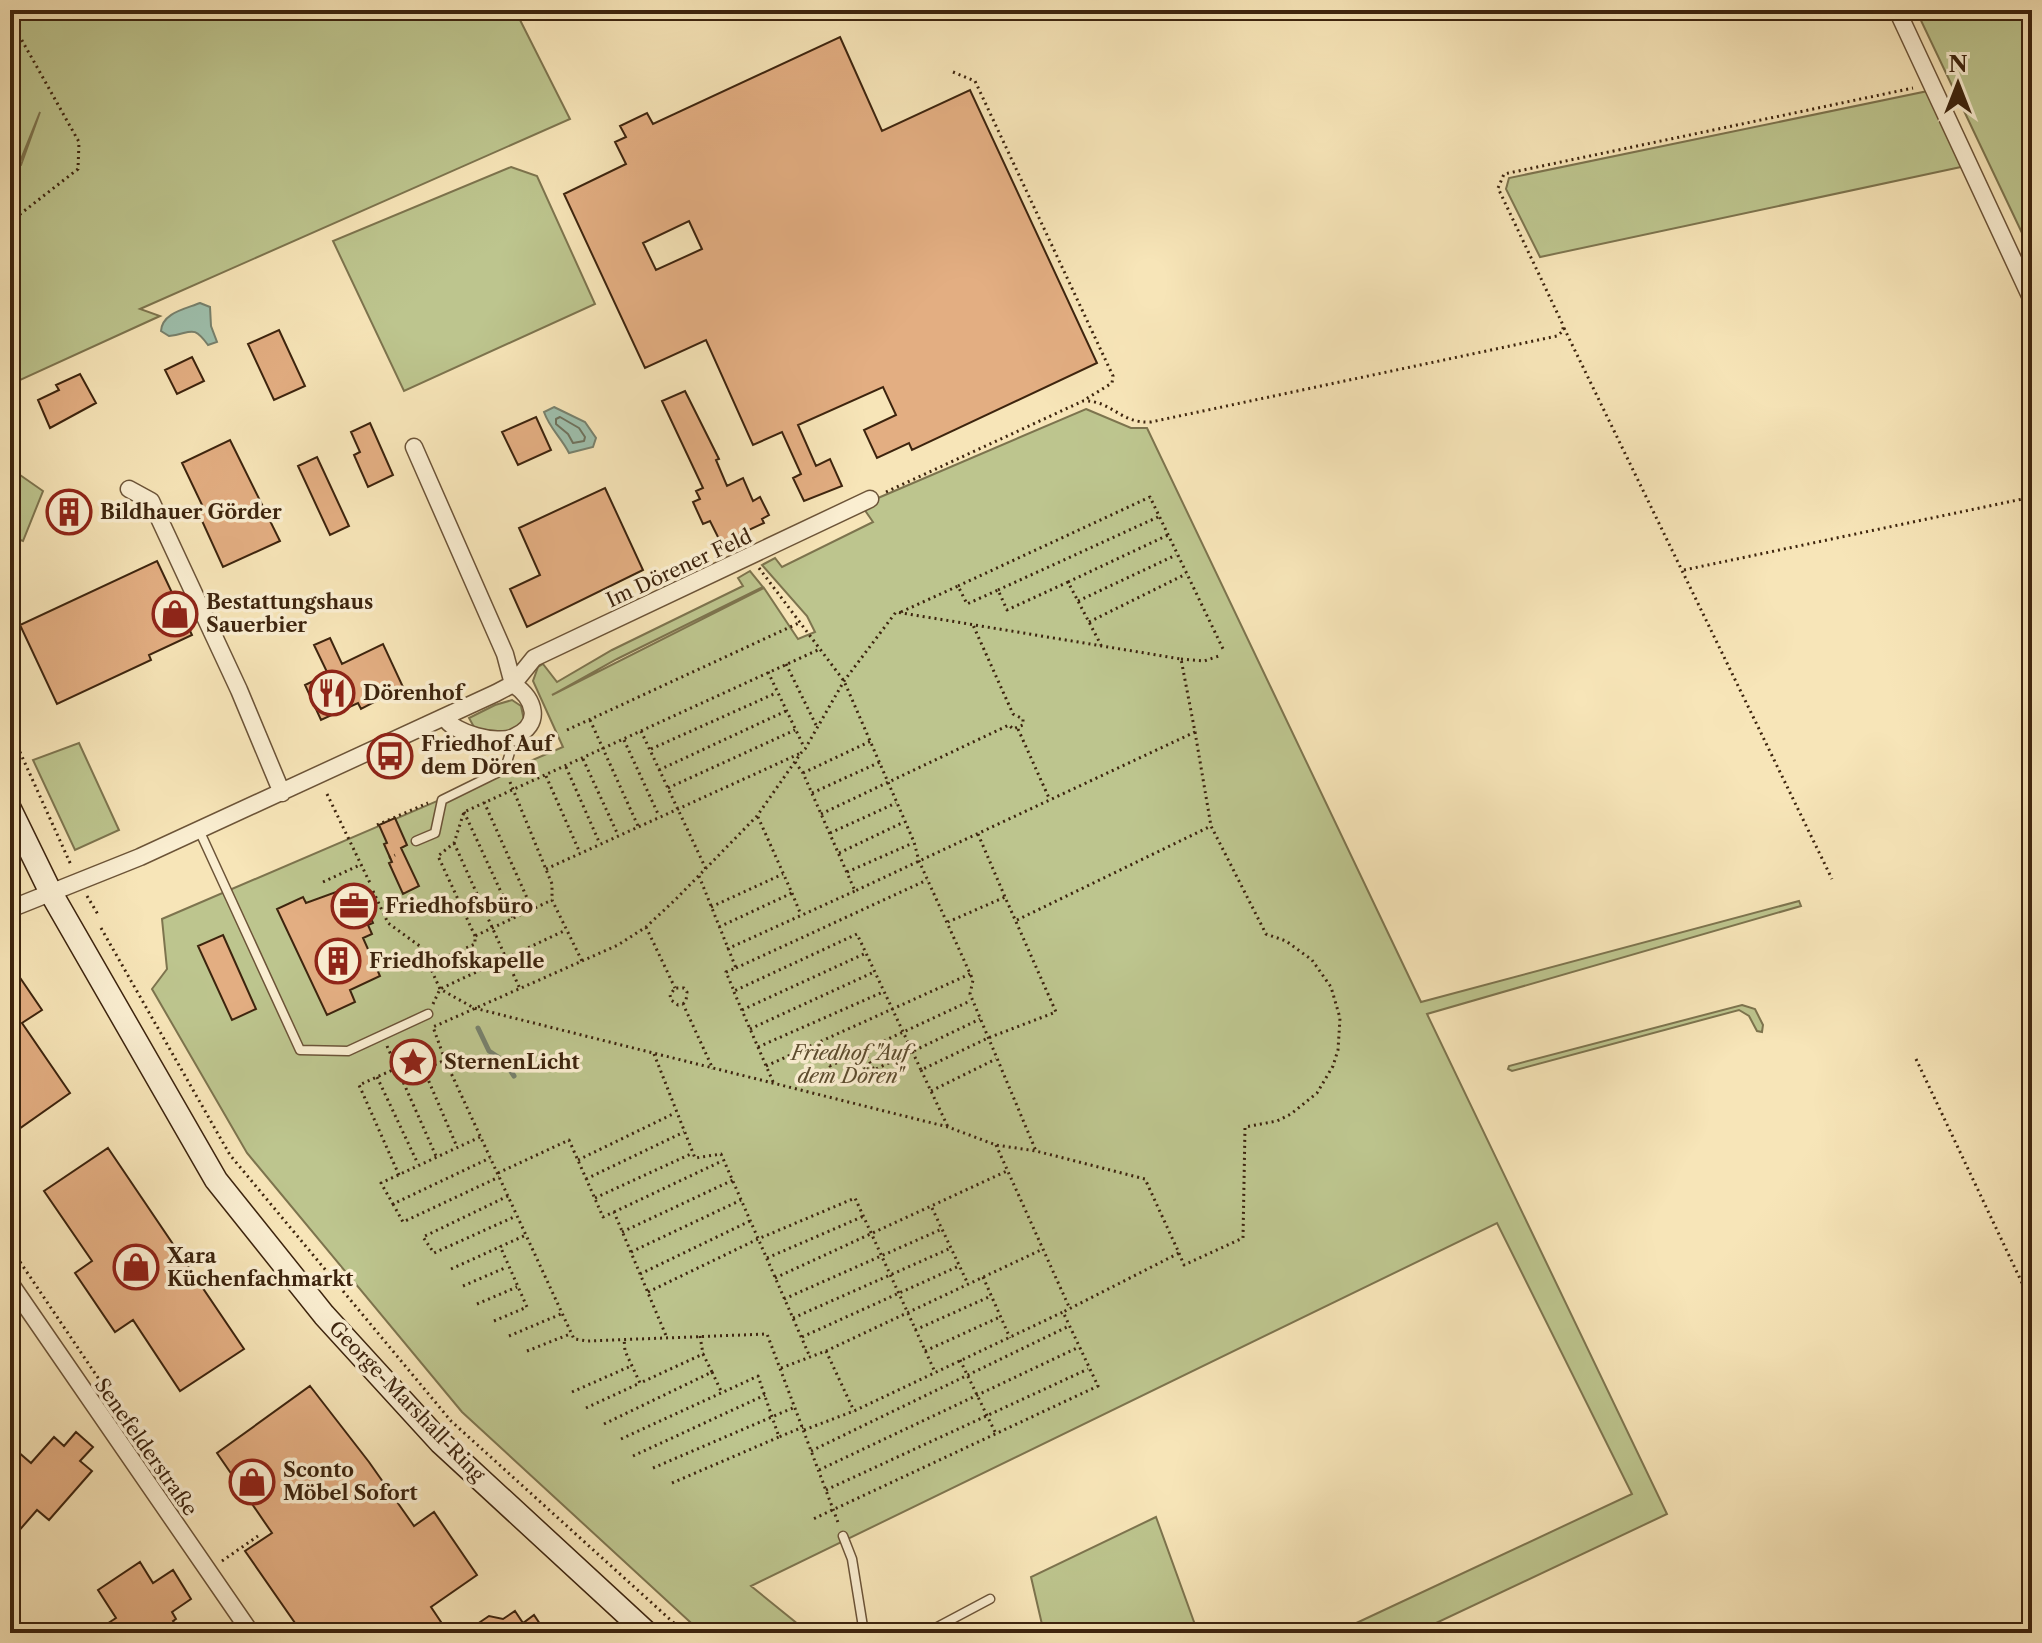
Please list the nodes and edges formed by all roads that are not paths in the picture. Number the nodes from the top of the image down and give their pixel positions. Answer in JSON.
{"nodes":[{"id":1,"x":1897,"y":10,"type":"edge"},
{"id":2,"x":2032,"y":300,"type":"edge"},
{"id":3,"x":414,"y":447,"type":"dead end"},
{"id":4,"x":129,"y":489,"type":"dead end"},
{"id":5,"x":870,"y":499,"type":"road end"},
{"id":6,"x":513,"y":684,"type":"junction"},
{"id":7,"x":445,"y":718,"type":"junction"},
{"id":8,"x":511,"y":749,"type":"dead end"},
{"id":9,"x":282,"y":793,"type":"junction"},
{"id":10,"x":10,"y":809,"type":"edge"},
{"id":11,"x":199,"y":829,"type":"junction"},
{"id":12,"x":416,"y":841,"type":"dead end"},
{"id":13,"x":51,"y":893,"type":"junction"},
{"id":14,"x":10,"y":909,"type":"edge"},
{"id":15,"x":428,"y":1014,"type":"dead end"},
{"id":16,"x":10,"y":1283,"type":"edge"},
{"id":17,"x":843,"y":1536,"type":"dead end"},
{"id":18,"x":990,"y":1599,"type":"dead end"},
{"id":19,"x":251,"y":1633,"type":"edge"},
{"id":20,"x":647,"y":1633,"type":"edge"},
{"id":21,"x":864,"y":1633,"type":"edge"},
{"id":22,"x":926,"y":1633,"type":"edge"}],
"edges":[{"from":1,"to":2,"type":"street"},
{"from":3,"to":6,"type":"street"},
{"from":4,"to":9,"type":"street"},
{"from":5,"to":6,"type":"street","name":"Im Dörener Feld"},
{"from":6,"to":7,"type":"street","name":"Im Dörener Feld"},
{"from":6,"to":7,"type":"street"},
{"from":7,"to":9,"type":"street","name":"Im Dörener Feld"},
{"from":8,"to":12,"type":"lane"},
{"from":9,"to":11,"type":"street","name":"Im Dörener Feld"},
{"from":10,"to":13,"type":"main road","name":"George-Marshall-Ring"},
{"from":11,"to":13,"type":"street","name":"Im Dörener Feld"},
{"from":11,"to":15,"type":"lane"},
{"from":13,"to":14,"type":"street","name":"Im Dörener Feld"},
{"from":13,"to":20,"type":"main road","name":"George-Marshall-Ring"},
{"from":16,"to":19,"type":"street","name":"Senefelderstraße"},
{"from":17,"to":21,"type":"lane"},
{"from":18,"to":22,"type":"lane"}]}
